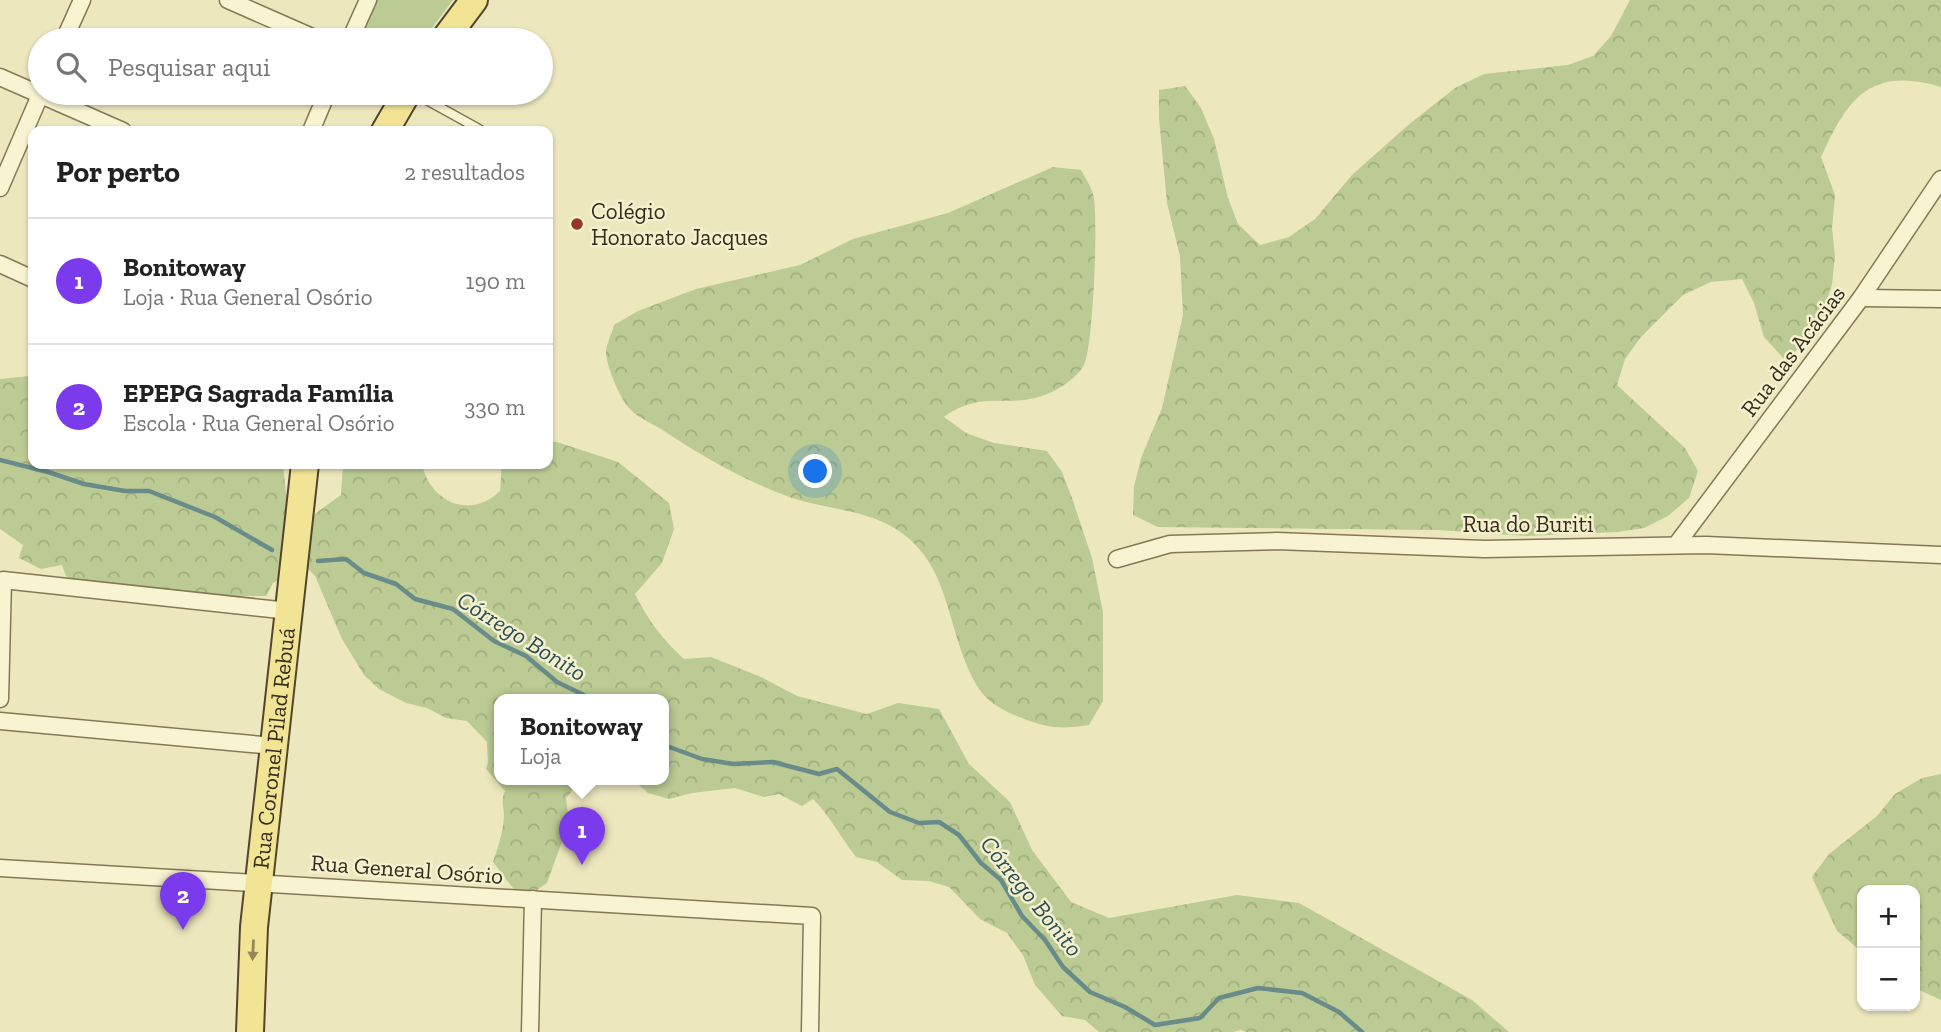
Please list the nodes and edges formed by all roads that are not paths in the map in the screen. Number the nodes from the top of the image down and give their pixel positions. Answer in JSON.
{"nodes":[{"id":1,"x":82,"y":0,"type":"edge"},
{"id":2,"x":228,"y":0,"type":"edge"},
{"id":3,"x":368,"y":0,"type":"edge"},
{"id":4,"x":474,"y":0,"type":"edge"},
{"id":5,"x":69,"y":28,"type":"edge"},
{"id":6,"x":292,"y":28,"type":"edge"},
{"id":7,"x":355,"y":28,"type":"edge"},
{"id":8,"x":453,"y":28,"type":"edge"},
{"id":9,"x":0,"y":77,"type":"edge"},
{"id":10,"x":28,"y":89,"type":"edge"},
{"id":11,"x":36,"y":105,"type":"edge"},
{"id":12,"x":65,"y":105,"type":"edge"},
{"id":13,"x":322,"y":105,"type":"edge"},
{"id":14,"x":400,"y":105,"type":"edge"},
{"id":15,"x":436,"y":105,"type":"edge"},
{"id":16,"x":112,"y":126,"type":"edge"},
{"id":17,"x":312,"y":126,"type":"edge"},
{"id":18,"x":388,"y":126,"type":"edge"},
{"id":19,"x":474,"y":126,"type":"edge"},
{"id":20,"x":1941,"y":179,"type":"edge"},
{"id":21,"x":0,"y":188,"type":"edge"},
{"id":22,"x":0,"y":264,"type":"edge"},
{"id":23,"x":28,"y":277,"type":"edge"},
{"id":24,"x":1861,"y":298,"type":"junction"},
{"id":25,"x":1941,"y":299,"type":"edge"},
{"id":26,"x":304,"y":469,"type":"edge"},
{"id":27,"x":1676,"y":545,"type":"junction"},
{"id":28,"x":1941,"y":555,"type":"edge"},
{"id":29,"x":1117,"y":559,"type":"dead end"},
{"id":30,"x":289,"y":611,"type":"junction"},
{"id":31,"x":0,"y":699,"type":"edge"},
{"id":32,"x":0,"y":721,"type":"edge"},
{"id":33,"x":274,"y":746,"type":"junction"},
{"id":34,"x":0,"y":868,"type":"edge"},
{"id":35,"x":259,"y":882,"type":"junction"},
{"id":36,"x":533,"y":899,"type":"junction"},
{"id":37,"x":250,"y":1032,"type":"edge"},
{"id":38,"x":530,"y":1032,"type":"edge"},
{"id":39,"x":810,"y":1032,"type":"edge"}],
"edges":[{"from":1,"to":5,"type":"street"},
{"from":2,"to":6,"type":"street"},
{"from":3,"to":7,"type":"street"},
{"from":4,"to":8,"type":"main road"},
{"from":9,"to":10,"type":"street"},
{"from":11,"to":21,"type":"street"},
{"from":12,"to":16,"type":"street"},
{"from":13,"to":17,"type":"street"},
{"from":14,"to":18,"type":"main road"},
{"from":15,"to":19,"type":"lane"},
{"from":20,"to":24,"type":"street","name":"Rua das Acácias"},
{"from":22,"to":23,"type":"street"},
{"from":24,"to":25,"type":"street"},
{"from":24,"to":27,"type":"street","name":"Rua das Acácias"},
{"from":26,"to":30,"type":"main road","name":"Rua Coronel Pilad Rebuá"},
{"from":27,"to":28,"type":"street","name":"Rua do Buriti"},
{"from":27,"to":29,"type":"street","name":"Rua do Buriti"},
{"from":30,"to":31,"type":"street"},
{"from":30,"to":33,"type":"main road","name":"Rua Coronel Pilad Rebuá"},
{"from":32,"to":33,"type":"street"},
{"from":33,"to":35,"type":"main road","name":"Rua Coronel Pilad Rebuá"},
{"from":34,"to":35,"type":"street","name":"Rua General Osório"},
{"from":35,"to":36,"type":"street","name":"Rua General Osório"},
{"from":35,"to":37,"type":"main road","name":"Rua Coronel Pilad Rebuá","one_way":true},
{"from":36,"to":38,"type":"street"},
{"from":36,"to":39,"type":"street","name":"Rua General Osório"}]}
